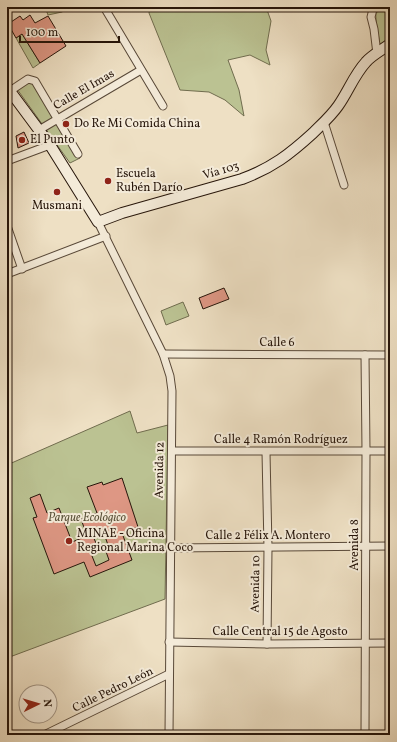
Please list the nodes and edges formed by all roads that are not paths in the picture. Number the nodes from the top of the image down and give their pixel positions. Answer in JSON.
{"nodes":[{"id":1,"x":104,"y":7,"type":"edge"},
{"id":2,"x":376,"y":7,"type":"edge"},
{"id":3,"x":7,"y":34,"type":"edge"},
{"id":4,"x":7,"y":40,"type":"edge"},
{"id":5,"x":390,"y":44,"type":"edge"},
{"id":6,"x":377,"y":54,"type":"junction"},
{"id":7,"x":140,"y":70,"type":"junction"},
{"id":8,"x":9,"y":89,"type":"edge"},
{"id":9,"x":163,"y":106,"type":"dead end"},
{"id":10,"x":58,"y":118,"type":"junction"},
{"id":11,"x":324,"y":122,"type":"junction"},
{"id":12,"x":39,"y":130,"type":"junction"},
{"id":13,"x":50,"y":145,"type":"junction"},
{"id":14,"x":78,"y":154,"type":"dead end"},
{"id":15,"x":7,"y":161,"type":"edge"},
{"id":16,"x":344,"y":184,"type":"dead end"},
{"id":17,"x":98,"y":222,"type":"junction"},
{"id":18,"x":7,"y":226,"type":"edge"},
{"id":19,"x":106,"y":236,"type":"junction"},
{"id":20,"x":22,"y":269,"type":"junction"},
{"id":21,"x":7,"y":274,"type":"edge"},
{"id":22,"x":163,"y":354,"type":"junction"},
{"id":23,"x":365,"y":355,"type":"junction"},
{"id":24,"x":390,"y":355,"type":"edge"},
{"id":25,"x":172,"y":451,"type":"junction"},
{"id":26,"x":366,"y":451,"type":"junction"},
{"id":27,"x":390,"y":451,"type":"edge"},
{"id":28,"x":266,"y":452,"type":"junction"},
{"id":29,"x":366,"y":546,"type":"junction"},
{"id":30,"x":390,"y":546,"type":"edge"},
{"id":31,"x":170,"y":548,"type":"junction"},
{"id":32,"x":268,"y":548,"type":"junction"},
{"id":33,"x":169,"y":642,"type":"junction"},
{"id":34,"x":364,"y":643,"type":"junction"},
{"id":35,"x":390,"y":643,"type":"edge"},
{"id":36,"x":267,"y":644,"type":"junction"},
{"id":37,"x":169,"y":674,"type":"junction"},
{"id":38,"x":44,"y":735,"type":"edge"},
{"id":39,"x":169,"y":735,"type":"edge"},
{"id":40,"x":365,"y":735,"type":"edge"}],
"edges":[{"from":1,"to":7,"type":"street"},
{"from":2,"to":6,"type":"street"},
{"from":3,"to":4,"type":"street"},
{"from":5,"to":6,"type":"main road","name":"Vía 103"},
{"from":6,"to":11,"type":"main road","name":"Vía 103"},
{"from":7,"to":9,"type":"street"},
{"from":7,"to":10,"type":"street","name":"Calle El Imas"},
{"from":8,"to":10,"type":"street"},
{"from":8,"to":12,"type":"main road"},
{"from":10,"to":12,"type":"street","name":"Calle El Imas"},
{"from":10,"to":14,"type":"street"},
{"from":11,"to":16,"type":"street"},
{"from":11,"to":17,"type":"main road","name":"Vía 103"},
{"from":12,"to":13,"type":"main road"},
{"from":13,"to":15,"type":"street"},
{"from":13,"to":17,"type":"main road"},
{"from":17,"to":19,"type":"street","name":"Avenida 12"},
{"from":18,"to":20,"type":"street"},
{"from":19,"to":20,"type":"street"},
{"from":19,"to":22,"type":"street","name":"Avenida 12"},
{"from":20,"to":21,"type":"street"},
{"from":22,"to":23,"type":"street","name":"Calle 6"},
{"from":22,"to":25,"type":"street","name":"Avenida 12"},
{"from":23,"to":24,"type":"street","name":"Calle 6"},
{"from":23,"to":26,"type":"street","name":"Avenida 8"},
{"from":25,"to":28,"type":"street","name":"Calle 4 Ramón Rodríguez"},
{"from":25,"to":31,"type":"street","name":"Avenida 12"},
{"from":26,"to":27,"type":"street","name":"Calle 4 Ramón Rodríguez"},
{"from":26,"to":28,"type":"street","name":"Calle 4 Ramón Rodríguez"},
{"from":26,"to":29,"type":"street","name":"Avenida 8"},
{"from":28,"to":32,"type":"street","name":"Avenida 10"},
{"from":29,"to":30,"type":"street","name":"Calle 2 Félix A. Montero"},
{"from":29,"to":32,"type":"street","name":"Calle 2 Félix A. Montero"},
{"from":29,"to":34,"type":"street","name":"Avenida 8"},
{"from":31,"to":32,"type":"street","name":"Calle 2 Félix A. Montero"},
{"from":31,"to":33,"type":"street","name":"Avenida 12"},
{"from":32,"to":36,"type":"street","name":"Avenida 10"},
{"from":33,"to":36,"type":"street","name":"Calle Central 15 de Agosto"},
{"from":33,"to":37,"type":"street","name":"Avenida 12"},
{"from":34,"to":35,"type":"street","name":"Calle Central 15 de Agosto"},
{"from":34,"to":36,"type":"street","name":"Calle Central 15 de Agosto"},
{"from":34,"to":40,"type":"street","name":"Avenida 8"},
{"from":37,"to":38,"type":"street","name":"Calle Pedro León"},
{"from":37,"to":39,"type":"street","name":"Avenida 12"}]}
